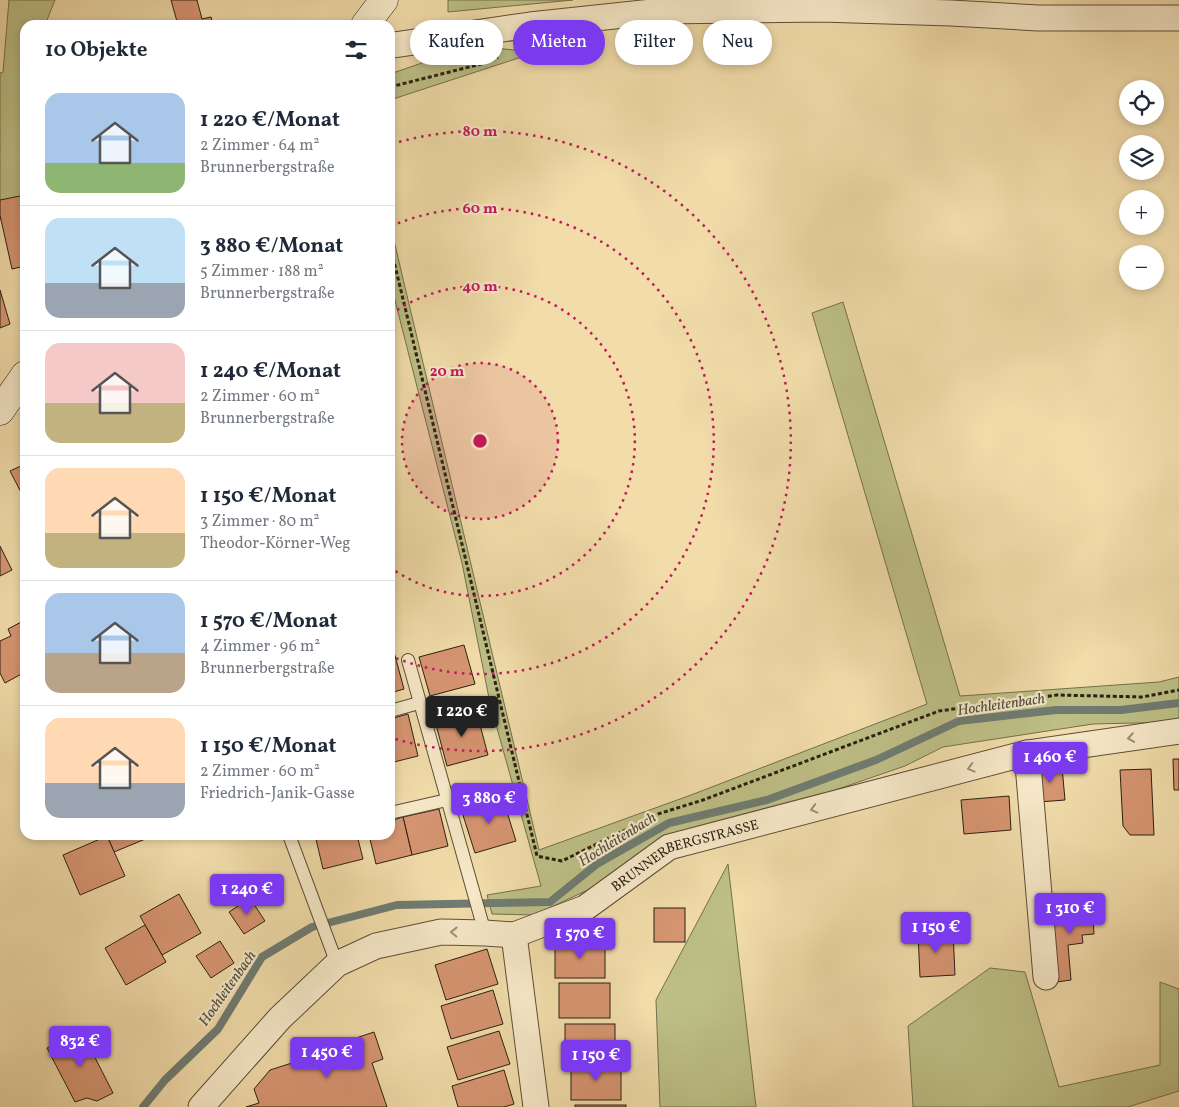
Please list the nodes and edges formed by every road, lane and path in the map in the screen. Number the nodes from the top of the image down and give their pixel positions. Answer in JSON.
{"nodes":[{"id":1,"x":384,"y":0,"type":"edge"},
{"id":2,"x":951,"y":6,"type":"edge"},
{"id":3,"x":1179,"y":18,"type":"edge"},
{"id":4,"x":368,"y":20,"type":"edge"},
{"id":5,"x":395,"y":45,"type":"edge"},
{"id":6,"x":477,"y":65,"type":"edge"},
{"id":7,"x":395,"y":86,"type":"edge"},
{"id":8,"x":395,"y":266,"type":"edge"},
{"id":9,"x":20,"y":382,"type":"edge"},
{"id":10,"x":0,"y":411,"type":"edge"},
{"id":11,"x":408,"y":660,"type":"dead end"},
{"id":12,"x":1179,"y":690,"type":"edge"},
{"id":13,"x":419,"y":703,"type":"junction"},
{"id":14,"x":395,"y":710,"type":"edge"},
{"id":15,"x":1179,"y":731,"type":"edge"},
{"id":16,"x":1027,"y":753,"type":"junction"},
{"id":17,"x":447,"y":800,"type":"junction"},
{"id":18,"x":395,"y":812,"type":"edge"},
{"id":19,"x":291,"y":840,"type":"edge"},
{"id":20,"x":482,"y":923,"type":"junction"},
{"id":21,"x":514,"y":935,"type":"junction"},
{"id":22,"x":338,"y":964,"type":"junction"},
{"id":23,"x":1046,"y":977,"type":"dead end"},
{"id":24,"x":201,"y":1107,"type":"edge"},
{"id":25,"x":536,"y":1107,"type":"edge"}],
"edges":[{"from":1,"to":4,"type":"main road"},
{"from":2,"to":3,"type":"street"},
{"from":2,"to":5,"type":"street"},
{"from":6,"to":7,"type":"path"},
{"from":8,"to":12,"type":"path"},
{"from":9,"to":10,"type":"main road"},
{"from":11,"to":13,"type":"lane"},
{"from":13,"to":14,"type":"lane"},
{"from":13,"to":17,"type":"lane"},
{"from":15,"to":16,"type":"street","name":"BRUNNERBERGSTRASSE","one_way":true},
{"from":16,"to":21,"type":"street","name":"BRUNNERBERGSTRASSE","one_way":true},
{"from":16,"to":23,"type":"street"},
{"from":17,"to":18,"type":"lane"},
{"from":17,"to":20,"type":"lane"},
{"from":19,"to":22,"type":"lane"},
{"from":20,"to":21,"type":"street","name":"BRUNNERBERGSTRASSE"},
{"from":20,"to":22,"type":"street","name":"BRUNNERBERGSTRASSE","one_way":true},
{"from":21,"to":25,"type":"street"},
{"from":22,"to":24,"type":"street","name":"BRUNNERBERGSTRASSE"}]}
